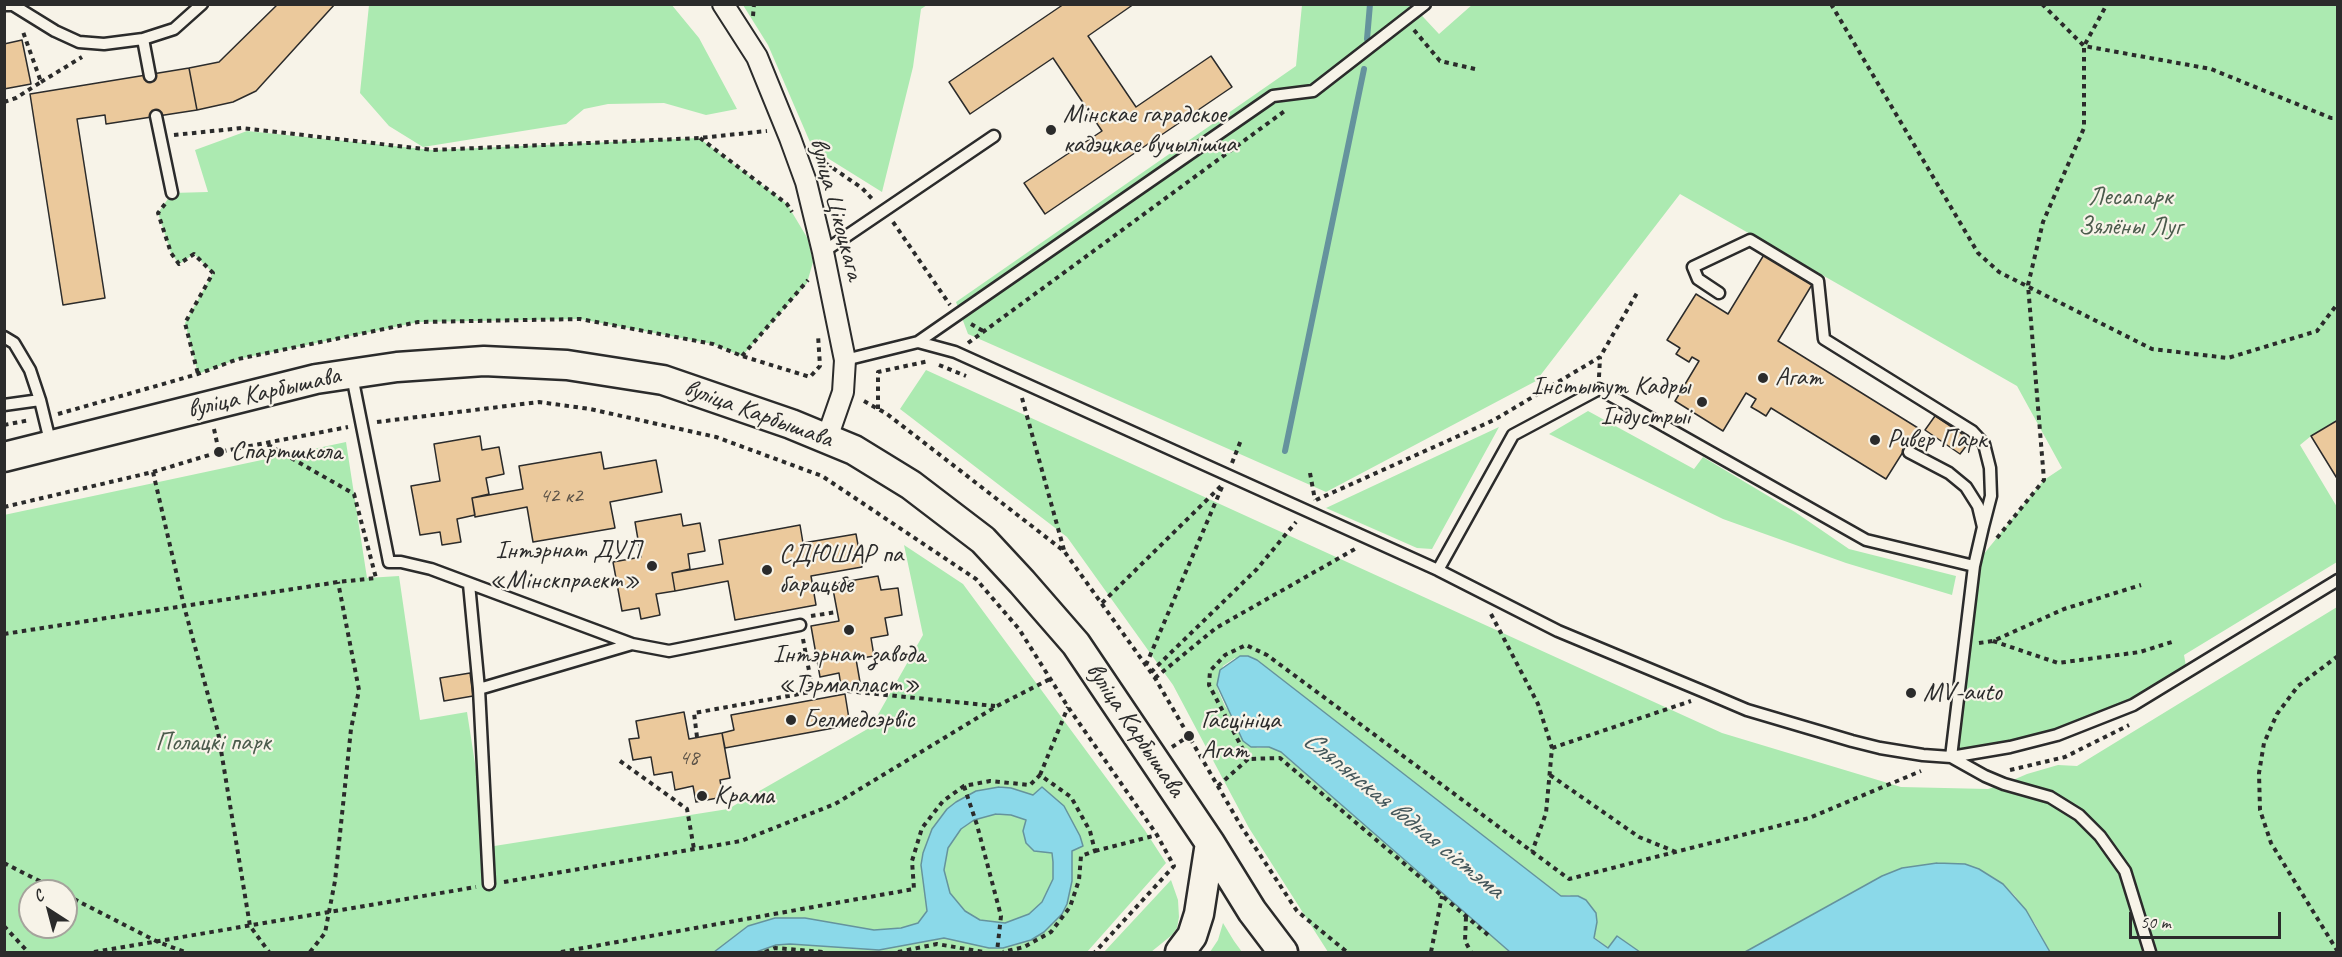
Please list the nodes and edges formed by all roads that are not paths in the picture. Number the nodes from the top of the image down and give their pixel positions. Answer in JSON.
{"nodes":[{"id":1,"x":202,"y":4,"type":"edge"},
{"id":2,"x":723,"y":4,"type":"edge"},
{"id":3,"x":1425,"y":4,"type":"edge"},
{"id":4,"x":4,"y":5,"type":"edge"},
{"id":5,"x":13,"y":5,"type":"edge"},
{"id":6,"x":142,"y":39,"type":"junction"},
{"id":7,"x":150,"y":76,"type":"dead end"},
{"id":8,"x":156,"y":116,"type":"dead end"},
{"id":9,"x":994,"y":136,"type":"dead end"},
{"id":10,"x":172,"y":193,"type":"road end"},
{"id":11,"x":823,"y":252,"type":"junction"},
{"id":12,"x":1719,"y":293,"type":"dead end"},
{"id":13,"x":4,"y":337,"type":"edge"},
{"id":14,"x":918,"y":342,"type":"junction"},
{"id":15,"x":845,"y":360,"type":"junction"},
{"id":16,"x":351,"y":373,"type":"junction"},
{"id":17,"x":40,"y":400,"type":"junction"},
{"id":18,"x":4,"y":405,"type":"edge"},
{"id":19,"x":827,"y":438,"type":"junction"},
{"id":20,"x":51,"y":445,"type":"junction"},
{"id":21,"x":1909,"y":452,"type":"dead end"},
{"id":22,"x":4,"y":457,"type":"edge"},
{"id":23,"x":1983,"y":527,"type":"junction"},
{"id":24,"x":1974,"y":566,"type":"junction"},
{"id":25,"x":1438,"y":570,"type":"junction"},
{"id":26,"x":2337,"y":580,"type":"edge"},
{"id":27,"x":469,"y":584,"type":"junction"},
{"id":28,"x":800,"y":624,"type":"road end"},
{"id":29,"x":632,"y":644,"type":"junction"},
{"id":30,"x":479,"y":689,"type":"junction"},
{"id":31,"x":1950,"y":757,"type":"junction"},
{"id":32,"x":1210,"y":843,"type":"junction"},
{"id":33,"x":489,"y":884,"type":"road end"},
{"id":34,"x":1180,"y":952,"type":"edge"},
{"id":35,"x":1283,"y":952,"type":"edge"},
{"id":36,"x":2150,"y":952,"type":"edge"}],
"edges":[{"from":1,"to":6,"type":"lane"},
{"from":2,"to":11,"type":"street","name":"вуліца Цікоцкага"},
{"from":3,"to":14,"type":"lane"},
{"from":4,"to":5,"type":"lane"},
{"from":5,"to":6,"type":"lane"},
{"from":6,"to":7,"type":"lane"},
{"from":8,"to":10,"type":"lane"},
{"from":9,"to":11,"type":"lane"},
{"from":11,"to":15,"type":"street","name":"вуліца Цікоцкага"},
{"from":12,"to":23,"type":"lane"},
{"from":13,"to":17,"type":"lane"},
{"from":14,"to":15,"type":"lane"},
{"from":14,"to":25,"type":"lane"},
{"from":15,"to":19,"type":"street","name":"вуліца Цікоцкага"},
{"from":16,"to":19,"type":"main road","name":"вуліца Карбышава"},
{"from":16,"to":20,"type":"main road","name":"вуліца Карбышава"},
{"from":16,"to":27,"type":"lane"},
{"from":17,"to":18,"type":"lane"},
{"from":17,"to":20,"type":"lane"},
{"from":19,"to":32,"type":"main road","name":"вуліца Карбышава"},
{"from":20,"to":22,"type":"main road","name":"вуліца Карбышава"},
{"from":21,"to":23,"type":"lane"},
{"from":23,"to":24,"type":"lane"},
{"from":24,"to":25,"type":"lane"},
{"from":24,"to":31,"type":"lane"},
{"from":25,"to":31,"type":"lane"},
{"from":26,"to":31,"type":"lane"},
{"from":27,"to":29,"type":"lane"},
{"from":27,"to":30,"type":"lane"},
{"from":28,"to":29,"type":"lane"},
{"from":29,"to":30,"type":"lane"},
{"from":30,"to":33,"type":"lane"},
{"from":31,"to":36,"type":"lane"},
{"from":32,"to":34,"type":"main road"},
{"from":32,"to":35,"type":"main road","name":"вуліца Карбышава"}]}
